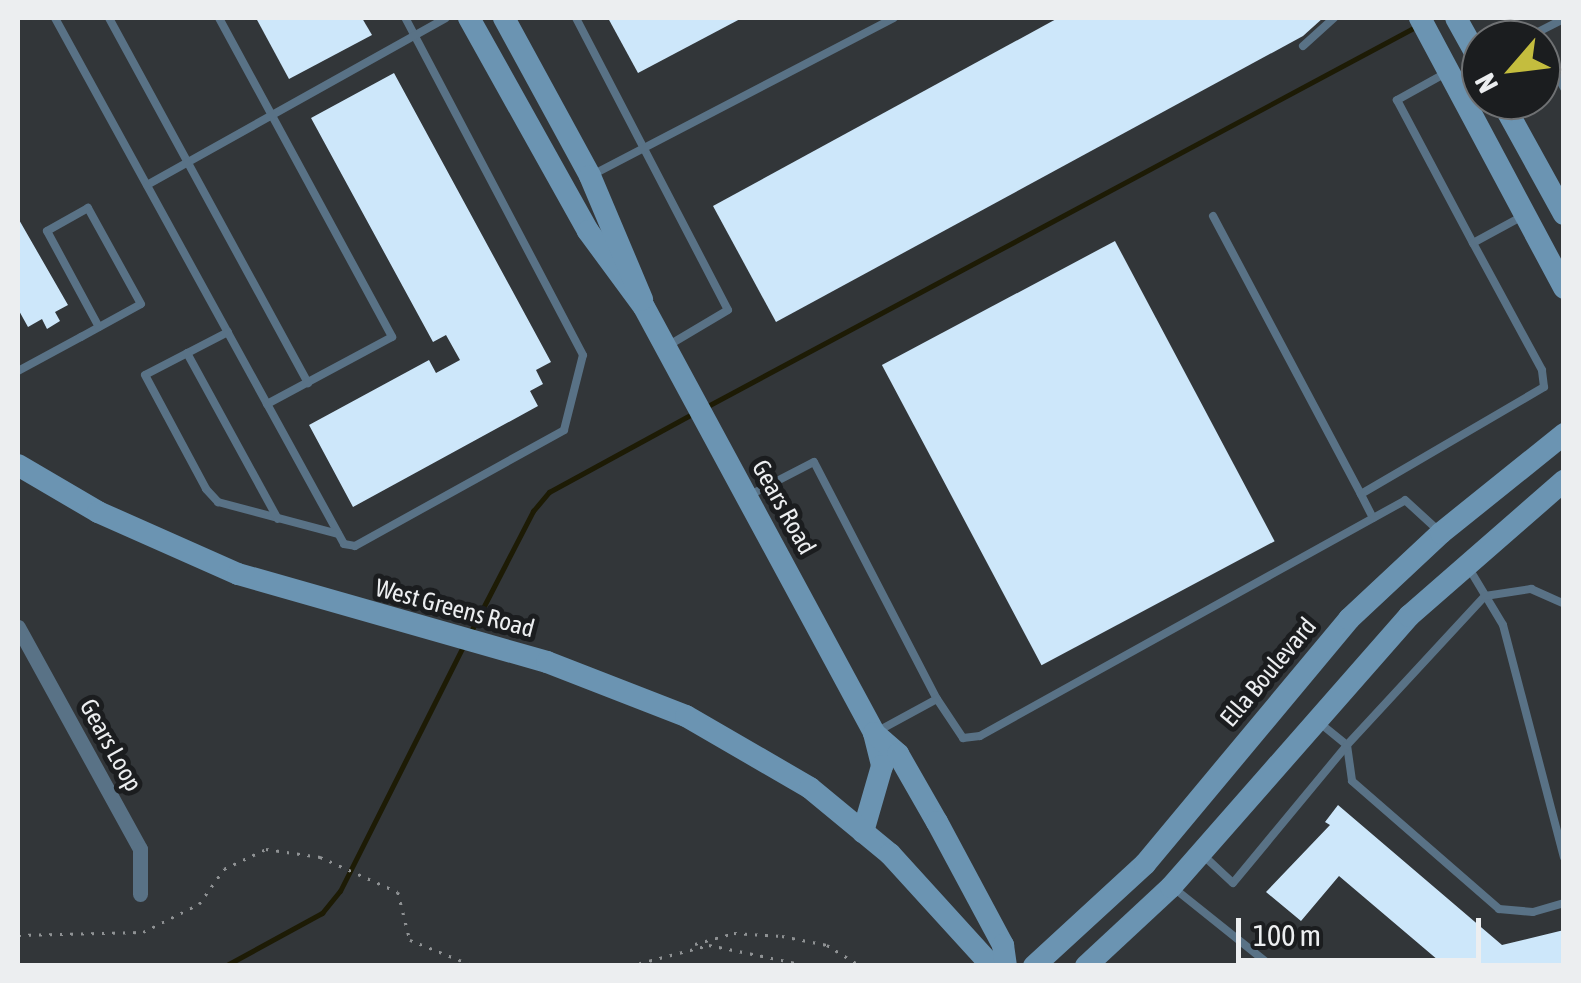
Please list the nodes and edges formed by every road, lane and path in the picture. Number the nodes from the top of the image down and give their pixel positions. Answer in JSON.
{"nodes":[{"id":1,"x":56,"y":18,"type":"edge"},
{"id":2,"x":110,"y":18,"type":"edge"},
{"id":3,"x":219,"y":18,"type":"edge"},
{"id":4,"x":405,"y":18,"type":"edge"},
{"id":5,"x":446,"y":18,"type":"edge"},
{"id":6,"x":469,"y":18,"type":"edge"},
{"id":7,"x":504,"y":18,"type":"edge"},
{"id":8,"x":576,"y":18,"type":"edge"},
{"id":9,"x":894,"y":18,"type":"edge"},
{"id":10,"x":1334,"y":18,"type":"edge"},
{"id":11,"x":1420,"y":18,"type":"edge"},
{"id":12,"x":415,"y":35,"type":"junction"},
{"id":13,"x":1303,"y":46,"type":"dead end"},
{"id":14,"x":1448,"y":72,"type":"junction"},
{"id":15,"x":272,"y":115,"type":"junction"},
{"id":16,"x":1513,"y":120,"type":"edge"},
{"id":17,"x":648,"y":148,"type":"junction"},
{"id":18,"x":188,"y":162,"type":"junction"},
{"id":19,"x":590,"y":176,"type":"junction"},
{"id":20,"x":147,"y":185,"type":"junction"},
{"id":21,"x":1561,"y":203,"type":"edge"},
{"id":22,"x":1526,"y":215,"type":"junction"},
{"id":23,"x":1213,"y":216,"type":"dead end"},
{"id":24,"x":1473,"y":243,"type":"junction"},
{"id":25,"x":1564,"y":288,"type":"edge"},
{"id":26,"x":644,"y":307,"type":"junction"},
{"id":27,"x":99,"y":326,"type":"junction"},
{"id":28,"x":228,"y":332,"type":"junction"},
{"id":29,"x":666,"y":347,"type":"junction"},
{"id":30,"x":187,"y":353,"type":"junction"},
{"id":31,"x":18,"y":371,"type":"edge"},
{"id":32,"x":308,"y":382,"type":"junction"},
{"id":33,"x":267,"y":404,"type":"junction"},
{"id":34,"x":1564,"y":434,"type":"edge"},
{"id":35,"x":18,"y":465,"type":"edge"},
{"id":36,"x":1564,"y":481,"type":"edge"},
{"id":37,"x":1361,"y":494,"type":"junction"},
{"id":38,"x":747,"y":496,"type":"junction"},
{"id":39,"x":1373,"y":518,"type":"junction"},
{"id":40,"x":278,"y":519,"type":"junction"},
{"id":41,"x":1441,"y":533,"type":"junction"},
{"id":42,"x":338,"y":534,"type":"junction"},
{"id":43,"x":1465,"y":562,"type":"junction"},
{"id":44,"x":1485,"y":596,"type":"junction"},
{"id":45,"x":1564,"y":604,"type":"edge"},
{"id":46,"x":18,"y":627,"type":"edge"},
{"id":47,"x":1284,"y":694,"type":"junction"},
{"id":48,"x":937,"y":698,"type":"junction"},
{"id":49,"x":1314,"y":719,"type":"junction"},
{"id":50,"x":874,"y":733,"type":"junction"},
{"id":51,"x":1347,"y":744,"type":"junction"},
{"id":52,"x":863,"y":832,"type":"junction"},
{"id":53,"x":1202,"y":854,"type":"junction"},
{"id":54,"x":1564,"y":857,"type":"edge"},
{"id":55,"x":1146,"y":864,"type":"junction"},
{"id":56,"x":1172,"y":886,"type":"junction"},
{"id":57,"x":140,"y":894,"type":"dead end"},
{"id":58,"x":1564,"y":902,"type":"edge"},
{"id":59,"x":18,"y":936,"type":"edge"},
{"id":60,"x":690,"y":946,"type":"junction"},
{"id":61,"x":474,"y":966,"type":"edge"},
{"id":62,"x":629,"y":966,"type":"edge"},
{"id":63,"x":810,"y":966,"type":"edge"},
{"id":64,"x":860,"y":966,"type":"edge"},
{"id":65,"x":992,"y":966,"type":"edge"},
{"id":66,"x":1006,"y":966,"type":"edge"},
{"id":67,"x":1034,"y":966,"type":"edge"},
{"id":68,"x":1086,"y":966,"type":"edge"},
{"id":69,"x":1271,"y":966,"type":"edge"}],
"edges":[{"from":1,"to":20,"type":"lane"},
{"from":2,"to":18,"type":"lane"},
{"from":3,"to":15,"type":"lane"},
{"from":4,"to":12,"type":"lane"},
{"from":5,"to":12,"type":"lane"},
{"from":6,"to":26,"type":"main road","name":"Gears Road"},
{"from":7,"to":19,"type":"main road","name":"Gears Road"},
{"from":8,"to":17,"type":"lane"},
{"from":9,"to":17,"type":"lane"},
{"from":10,"to":13,"type":"lane"},
{"from":11,"to":14,"type":"main road"},
{"from":12,"to":15,"type":"lane"},
{"from":12,"to":42,"type":"lane"},
{"from":14,"to":22,"type":"main road"},
{"from":14,"to":24,"type":"lane"},
{"from":15,"to":18,"type":"lane"},
{"from":15,"to":32,"type":"lane"},
{"from":16,"to":21,"type":"main road"},
{"from":17,"to":19,"type":"lane"},
{"from":17,"to":29,"type":"lane"},
{"from":18,"to":20,"type":"lane"},
{"from":18,"to":32,"type":"lane"},
{"from":19,"to":26,"type":"main road","name":"Gears Road"},
{"from":20,"to":28,"type":"lane"},
{"from":21,"to":22,"type":"main road"},
{"from":22,"to":24,"type":"lane"},
{"from":22,"to":25,"type":"main road"},
{"from":23,"to":37,"type":"lane"},
{"from":24,"to":37,"type":"lane"},
{"from":26,"to":29,"type":"main road","name":"Gears Road"},
{"from":27,"to":27,"type":"lane"},
{"from":27,"to":31,"type":"lane"},
{"from":28,"to":30,"type":"lane"},
{"from":28,"to":33,"type":"lane"},
{"from":29,"to":38,"type":"main road","name":"Gears Road"},
{"from":30,"to":40,"type":"lane"},
{"from":30,"to":40,"type":"lane"},
{"from":32,"to":33,"type":"lane"},
{"from":33,"to":42,"type":"lane"},
{"from":34,"to":41,"type":"main road","name":"Ella Boulevard"},
{"from":35,"to":52,"type":"main road","name":"West Greens Road"},
{"from":36,"to":43,"type":"main road"},
{"from":37,"to":39,"type":"lane"},
{"from":38,"to":48,"type":"lane"},
{"from":38,"to":50,"type":"main road","name":"Gears Road"},
{"from":39,"to":41,"type":"lane"},
{"from":39,"to":48,"type":"lane"},
{"from":40,"to":42,"type":"lane"},
{"from":41,"to":43,"type":"main road"},
{"from":41,"to":47,"type":"main road","name":"Ella Boulevard"},
{"from":43,"to":44,"type":"lane"},
{"from":43,"to":49,"type":"main road"},
{"from":44,"to":45,"type":"lane"},
{"from":44,"to":51,"type":"lane"},
{"from":44,"to":54,"type":"lane"},
{"from":46,"to":57,"type":"street","name":"Gears Loop"},
{"from":47,"to":49,"type":"main road"},
{"from":47,"to":55,"type":"main road","name":"Ella Boulevard"},
{"from":48,"to":50,"type":"lane"},
{"from":49,"to":51,"type":"lane"},
{"from":49,"to":53,"type":"main road"},
{"from":50,"to":52,"type":"main road","name":"Gears Road"},
{"from":50,"to":66,"type":"main road","name":"Gears Road"},
{"from":51,"to":53,"type":"lane"},
{"from":51,"to":58,"type":"lane"},
{"from":52,"to":65,"type":"main road"},
{"from":53,"to":56,"type":"main road"},
{"from":55,"to":56,"type":"main road"},
{"from":55,"to":67,"type":"main road","name":"Ella Boulevard"},
{"from":56,"to":68,"type":"main road"},
{"from":56,"to":69,"type":"lane"},
{"from":59,"to":61,"type":"path"},
{"from":60,"to":62,"type":"path"},
{"from":60,"to":63,"type":"path"},
{"from":60,"to":64,"type":"path"}]}
